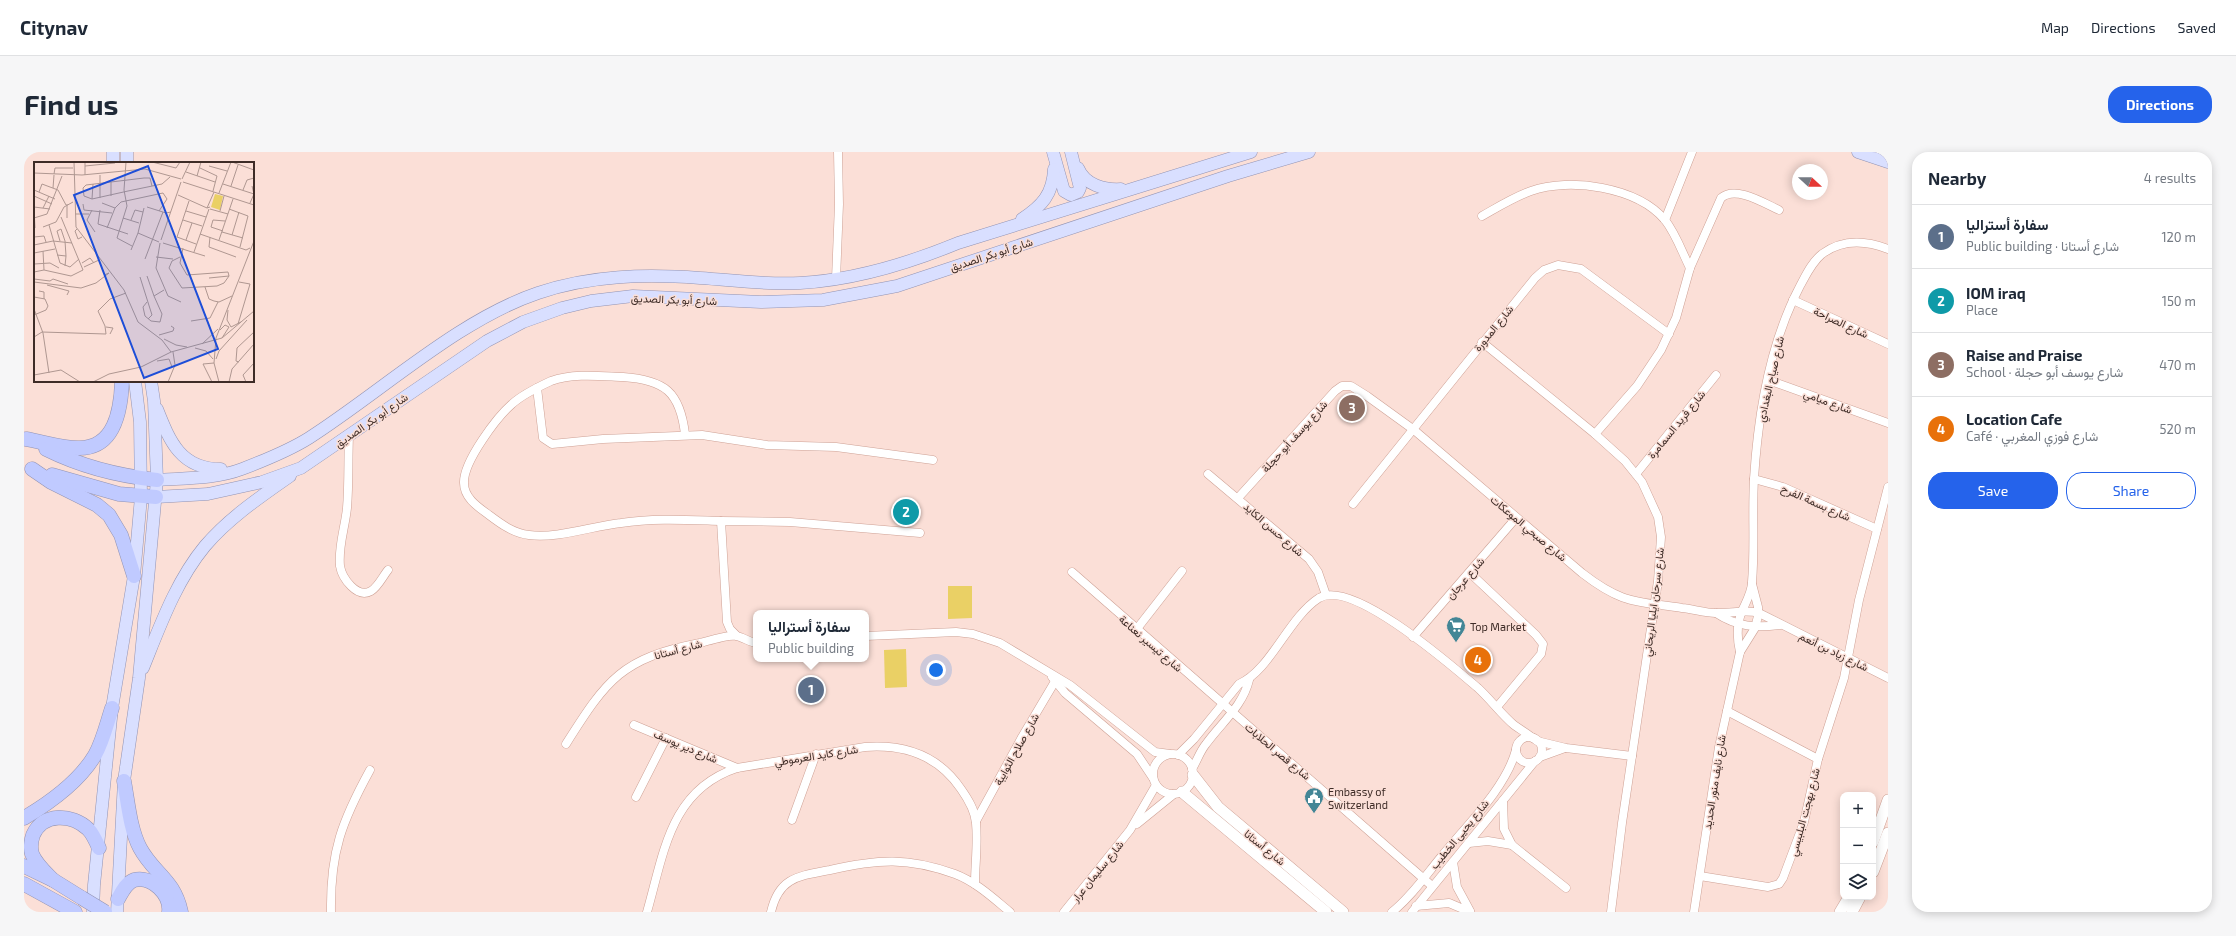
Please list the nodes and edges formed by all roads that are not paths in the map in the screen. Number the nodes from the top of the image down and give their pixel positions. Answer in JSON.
{"nodes":[{"id":1,"x":128,"y":152,"type":"edge"},
{"id":2,"x":838,"y":152,"type":"edge"},
{"id":3,"x":1071,"y":152,"type":"edge"},
{"id":4,"x":1251,"y":152,"type":"edge"},
{"id":5,"x":1309,"y":152,"type":"edge"},
{"id":6,"x":1692,"y":152,"type":"edge"},
{"id":7,"x":1858,"y":152,"type":"edge"},
{"id":8,"x":1054,"y":155,"type":"edge"},
{"id":9,"x":1222,"y":156,"type":"edge"},
{"id":10,"x":1884,"y":158,"type":"edge"},
{"id":11,"x":127,"y":162,"type":"edge"},
{"id":12,"x":1134,"y":188,"type":"junction"},
{"id":13,"x":1779,"y":210,"type":"dead end"},
{"id":14,"x":1482,"y":216,"type":"dead end"},
{"id":15,"x":1665,"y":220,"type":"junction"},
{"id":16,"x":1013,"y":225,"type":"junction"},
{"id":17,"x":1888,"y":249,"type":"edge"},
{"id":18,"x":1690,"y":268,"type":"junction"},
{"id":19,"x":836,"y":279,"type":"junction"},
{"id":20,"x":1793,"y":300,"type":"junction"},
{"id":21,"x":1669,"y":334,"type":"junction"},
{"id":22,"x":1482,"y":342,"type":"junction"},
{"id":23,"x":1888,"y":344,"type":"edge"},
{"id":24,"x":1716,"y":375,"type":"dead end"},
{"id":25,"x":1768,"y":380,"type":"junction"},
{"id":26,"x":122,"y":382,"type":"edge"},
{"id":27,"x":134,"y":382,"type":"edge"},
{"id":28,"x":151,"y":382,"type":"edge"},
{"id":29,"x":537,"y":388,"type":"junction"},
{"id":30,"x":154,"y":401,"type":"junction"},
{"id":31,"x":1888,"y":423,"type":"edge"},
{"id":32,"x":1414,"y":430,"type":"junction"},
{"id":33,"x":685,"y":434,"type":"junction"},
{"id":34,"x":1595,"y":434,"type":"junction"},
{"id":35,"x":349,"y":435,"type":"junction"},
{"id":36,"x":25,"y":438,"type":"edge"},
{"id":37,"x":933,"y":460,"type":"dead end"},
{"id":38,"x":28,"y":467,"type":"edge"},
{"id":39,"x":301,"y":468,"type":"junction"},
{"id":40,"x":240,"y":470,"type":"junction"},
{"id":41,"x":1208,"y":474,"type":"dead end"},
{"id":42,"x":1636,"y":474,"type":"junction"},
{"id":43,"x":142,"y":479,"type":"junction"},
{"id":44,"x":1754,"y":479,"type":"junction"},
{"id":45,"x":157,"y":480,"type":"junction"},
{"id":46,"x":1888,"y":487,"type":"edge"},
{"id":47,"x":148,"y":497,"type":"junction"},
{"id":48,"x":1238,"y":498,"type":"junction"},
{"id":49,"x":1353,"y":504,"type":"dead end"},
{"id":50,"x":1516,"y":518,"type":"junction"},
{"id":51,"x":721,"y":521,"type":"junction"},
{"id":52,"x":1877,"y":529,"type":"junction"},
{"id":53,"x":920,"y":532,"type":"dead end"},
{"id":54,"x":388,"y":570,"type":"dead end"},
{"id":55,"x":1182,"y":571,"type":"dead end"},
{"id":56,"x":1072,"y":572,"type":"dead end"},
{"id":57,"x":1470,"y":573,"type":"junction"},
{"id":58,"x":134,"y":576,"type":"junction"},
{"id":59,"x":1752,"y":584,"type":"junction"},
{"id":60,"x":1326,"y":595,"type":"junction"},
{"id":61,"x":1655,"y":605,"type":"junction"},
{"id":62,"x":1742,"y":611,"type":"junction"},
{"id":63,"x":1716,"y":613,"type":"junction"},
{"id":64,"x":1759,"y":613,"type":"junction"},
{"id":65,"x":1738,"y":624,"type":"junction"},
{"id":66,"x":1780,"y":625,"type":"junction"},
{"id":67,"x":1755,"y":628,"type":"junction"},
{"id":68,"x":1136,"y":630,"type":"junction"},
{"id":69,"x":736,"y":635,"type":"junction"},
{"id":70,"x":869,"y":636,"type":"edge"},
{"id":71,"x":1413,"y":637,"type":"junction"},
{"id":72,"x":753,"y":642,"type":"edge"},
{"id":73,"x":1740,"y":652,"type":"junction"},
{"id":74,"x":1847,"y":656,"type":"junction"},
{"id":75,"x":139,"y":678,"type":"junction"},
{"id":76,"x":1888,"y":678,"type":"edge"},
{"id":77,"x":1056,"y":679,"type":"junction"},
{"id":78,"x":1249,"y":680,"type":"junction"},
{"id":79,"x":1222,"y":703,"type":"junction"},
{"id":80,"x":1497,"y":707,"type":"junction"},
{"id":81,"x":112,"y":708,"type":"junction"},
{"id":82,"x":1727,"y":711,"type":"junction"},
{"id":83,"x":1232,"y":712,"type":"junction"},
{"id":84,"x":1514,"y":724,"type":"junction"},
{"id":85,"x":634,"y":725,"type":"dead end"},
{"id":86,"x":666,"y":738,"type":"junction"},
{"id":87,"x":1536,"y":740,"type":"junction"},
{"id":88,"x":566,"y":744,"type":"dead end"},
{"id":89,"x":1517,"y":747,"type":"junction"},
{"id":90,"x":1566,"y":748,"type":"junction"},
{"id":91,"x":816,"y":754,"type":"junction"},
{"id":92,"x":1174,"y":754,"type":"junction"},
{"id":93,"x":1632,"y":756,"type":"junction"},
{"id":94,"x":1537,"y":759,"type":"junction"},
{"id":95,"x":1818,"y":759,"type":"junction"},
{"id":96,"x":737,"y":768,"type":"junction"},
{"id":97,"x":370,"y":770,"type":"dead end"},
{"id":98,"x":1193,"y":772,"type":"junction"},
{"id":99,"x":124,"y":782,"type":"junction"},
{"id":100,"x":1155,"y":782,"type":"junction"},
{"id":101,"x":1178,"y":793,"type":"junction"},
{"id":102,"x":636,"y":798,"type":"dead end"},
{"id":103,"x":1503,"y":800,"type":"junction"},
{"id":104,"x":1888,"y":800,"type":"edge"},
{"id":105,"x":24,"y":818,"type":"edge"},
{"id":106,"x":792,"y":820,"type":"dead end"},
{"id":107,"x":976,"y":821,"type":"junction"},
{"id":108,"x":1130,"y":830,"type":"junction"},
{"id":109,"x":1888,"y":833,"type":"edge"},
{"id":110,"x":1469,"y":843,"type":"junction"},
{"id":111,"x":1512,"y":845,"type":"junction"},
{"id":112,"x":1879,"y":845,"type":"edge"},
{"id":113,"x":99,"y":848,"type":"junction"},
{"id":114,"x":1453,"y":862,"type":"junction"},
{"id":115,"x":1875,"y":864,"type":"edge"},
{"id":116,"x":24,"y":866,"type":"edge"},
{"id":117,"x":1700,"y":876,"type":"junction"},
{"id":118,"x":1424,"y":878,"type":"junction"},
{"id":119,"x":53,"y":880,"type":"junction"},
{"id":120,"x":24,"y":884,"type":"edge"},
{"id":121,"x":975,"y":884,"type":"junction"},
{"id":122,"x":1432,"y":886,"type":"junction"},
{"id":123,"x":1566,"y":888,"type":"dead end"},
{"id":124,"x":1847,"y":900,"type":"edge"},
{"id":125,"x":1858,"y":900,"type":"edge"},
{"id":126,"x":117,"y":905,"type":"edge"},
{"id":127,"x":1414,"y":909,"type":"edge"},
{"id":128,"x":52,"y":912,"type":"edge"},
{"id":129,"x":74,"y":912,"type":"edge"},
{"id":130,"x":93,"y":912,"type":"edge"},
{"id":131,"x":105,"y":912,"type":"edge"},
{"id":132,"x":169,"y":912,"type":"edge"},
{"id":133,"x":181,"y":912,"type":"edge"},
{"id":134,"x":331,"y":912,"type":"edge"},
{"id":135,"x":647,"y":912,"type":"edge"},
{"id":136,"x":771,"y":912,"type":"edge"},
{"id":137,"x":1010,"y":912,"type":"edge"},
{"id":138,"x":1064,"y":912,"type":"edge"},
{"id":139,"x":1326,"y":912,"type":"edge"},
{"id":140,"x":1343,"y":912,"type":"edge"},
{"id":141,"x":1392,"y":912,"type":"edge"},
{"id":142,"x":1470,"y":912,"type":"edge"},
{"id":143,"x":1611,"y":912,"type":"edge"},
{"id":144,"x":1694,"y":912,"type":"edge"},
{"id":145,"x":1840,"y":912,"type":"edge"},
{"id":146,"x":1852,"y":912,"type":"edge"}],
"edges":[{"from":1,"to":11,"type":"main road"},
{"from":2,"to":19,"type":"street"},
{"from":3,"to":8,"type":"main road"},
{"from":3,"to":12,"type":"main road"},
{"from":4,"to":9,"type":"main road","name":"شارع أبو بكر الصديق"},
{"from":5,"to":35,"type":"main road","name":"شارع أبو بكر الصديق"},
{"from":6,"to":15,"type":"street"},
{"from":7,"to":10,"type":"main road"},
{"from":8,"to":16,"type":"main road"},
{"from":9,"to":12,"type":"main road","name":"شارع أبو بكر الصديق"},
{"from":12,"to":16,"type":"main road","name":"شارع أبو بكر الصديق"},
{"from":13,"to":18,"type":"street"},
{"from":14,"to":15,"type":"street"},
{"from":15,"to":18,"type":"street"},
{"from":16,"to":19,"type":"main road","name":"شارع أبو بكر الصديق"},
{"from":17,"to":20,"type":"street","name":"شارع صياح البغدادي"},
{"from":18,"to":21,"type":"street"},
{"from":19,"to":40,"type":"main road","name":"شارع أبو بكر الصديق"},
{"from":20,"to":23,"type":"street","name":"شارع الصراحة"},
{"from":20,"to":25,"type":"street","name":"شارع صياح البغدادي"},
{"from":21,"to":22,"type":"street","name":"شارع المدورة"},
{"from":21,"to":34,"type":"street"},
{"from":22,"to":32,"type":"street","name":"شارع المدورة"},
{"from":22,"to":34,"type":"street","name":"شارع سرحان ايليا الريحاني"},
{"from":24,"to":42,"type":"street","name":"شارع فريد السمامرة"},
{"from":25,"to":31,"type":"street","name":"شارع ميامي"},
{"from":25,"to":44,"type":"street","name":"شارع صياح البغدادي"},
{"from":26,"to":36,"type":"highway"},
{"from":27,"to":43,"type":"main road"},
{"from":28,"to":30,"type":"main road"},
{"from":29,"to":33,"type":"street"},
{"from":29,"to":33,"type":"street"},
{"from":29,"to":51,"type":"street"},
{"from":30,"to":40,"type":"main road"},
{"from":30,"to":45,"type":"main road"},
{"from":32,"to":48,"type":"street","name":"شارع يوسف أبو حجلة"},
{"from":32,"to":49,"type":"street","name":"شارع المدورة"},
{"from":32,"to":50,"type":"street","name":"شارع صبحي الموعكات"},
{"from":33,"to":37,"type":"street"},
{"from":34,"to":42,"type":"street","name":"شارع سرحان ايليا الريحاني"},
{"from":35,"to":39,"type":"main road","name":"شارع أبو بكر الصديق"},
{"from":35,"to":54,"type":"street"},
{"from":36,"to":43,"type":"highway","name":"شارع أبو بكر الصديق"},
{"from":38,"to":47,"type":"highway","name":"شارع أبو بكر الصديق"},
{"from":38,"to":58,"type":"highway"},
{"from":39,"to":47,"type":"main road","name":"شارع أبو بكر الصديق"},
{"from":39,"to":75,"type":"main road"},
{"from":40,"to":45,"type":"main road","name":"شارع أبو بكر الصديق"},
{"from":41,"to":48,"type":"street","name":"شارع حسن الكايد"},
{"from":42,"to":61,"type":"street","name":"شارع سرحان ايليا الريحاني"},
{"from":43,"to":45,"type":"highway","name":"شارع أبو بكر الصديق"},
{"from":43,"to":47,"type":"main road"},
{"from":44,"to":52,"type":"street","name":"شارع بسمة الفرح"},
{"from":44,"to":59,"type":"street","name":"شارع صياح البغدادي"},
{"from":45,"to":47,"type":"main road"},
{"from":46,"to":52,"type":"street"},
{"from":47,"to":58,"type":"main road"},
{"from":47,"to":75,"type":"main road"},
{"from":48,"to":60,"type":"street","name":"شارع حسن الكايد"},
{"from":50,"to":57,"type":"street","name":"شارع عرجان"},
{"from":50,"to":61,"type":"street","name":"شارع صبحي الموعكات"},
{"from":51,"to":53,"type":"street"},
{"from":51,"to":69,"type":"street"},
{"from":52,"to":74,"type":"street"},
{"from":55,"to":68,"type":"street"},
{"from":56,"to":68,"type":"street","name":"شارع تيسير نعناعة"},
{"from":57,"to":71,"type":"street","name":"شارع عرجان"},
{"from":57,"to":80,"type":"street"},
{"from":58,"to":81,"type":"main road"},
{"from":59,"to":62,"type":"street","name":"شارع صياح البغدادي"},
{"from":59,"to":64,"type":"street","name":"شارع صياح البغدادي"},
{"from":60,"to":71,"type":"street"},
{"from":60,"to":78,"type":"street"},
{"from":61,"to":63,"type":"street","name":"شارع زياد بن أنعم"},
{"from":61,"to":93,"type":"street","name":"شارع سرحان ايليا الريحاني"},
{"from":62,"to":63,"type":"street","name":"شارع زياد بن أنعم"},
{"from":62,"to":64,"type":"street","name":"شارع زياد بن أنعم"},
{"from":62,"to":65,"type":"street","name":"شارع صياح البغدادي"},
{"from":63,"to":65,"type":"street","name":"شارع زياد بن أنعم"},
{"from":64,"to":66,"type":"street","name":"شارع زياد بن أنعم"},
{"from":64,"to":67,"type":"street","name":"شارع صياح البغدادي"},
{"from":65,"to":67,"type":"street","name":"شارع زياد بن أنعم"},
{"from":65,"to":73,"type":"street","name":"شارع نايف منور الحديد"},
{"from":66,"to":67,"type":"street","name":"شارع زياد بن أنعم"},
{"from":66,"to":74,"type":"street","name":"شارع زياد بن أنعم"},
{"from":67,"to":73,"type":"street","name":"شارع نايف منور الحديد"},
{"from":68,"to":79,"type":"street","name":"شارع تيسير نعناعة"},
{"from":69,"to":72,"type":"street"},
{"from":69,"to":88,"type":"street","name":"شارع أستانا"},
{"from":70,"to":77,"type":"street"},
{"from":71,"to":80,"type":"street"},
{"from":73,"to":82,"type":"street","name":"شارع نايف منور الحديد"},
{"from":74,"to":76,"type":"street","name":"شارع زياد بن أنعم"},
{"from":74,"to":95,"type":"street"},
{"from":75,"to":99,"type":"main road"},
{"from":77,"to":92,"type":"street"},
{"from":77,"to":100,"type":"street"},
{"from":77,"to":107,"type":"street","name":"شارع صلاح الثوايبة"},
{"from":78,"to":79,"type":"street"},
{"from":78,"to":83,"type":"street"},
{"from":79,"to":83,"type":"street","name":"شارع تيسير نعناعة"},
{"from":79,"to":92,"type":"street"},
{"from":80,"to":84,"type":"street"},
{"from":81,"to":105,"type":"highway"},
{"from":81,"to":113,"type":"main road"},
{"from":82,"to":95,"type":"street","name":"شارع بهجت البلبيسي"},
{"from":82,"to":117,"type":"street","name":"شارع نايف منور الحديد"},
{"from":83,"to":98,"type":"street"},
{"from":83,"to":118,"type":"street","name":"شارع قصر الحلابات"},
{"from":84,"to":87,"type":"street"},
{"from":84,"to":89,"type":"street"},
{"from":85,"to":86,"type":"street","name":"شارع دير يوسف"},
{"from":86,"to":96,"type":"street","name":"شارع دير يوسف"},
{"from":86,"to":102,"type":"street"},
{"from":87,"to":89,"type":"street"},
{"from":87,"to":90,"type":"street"},
{"from":87,"to":94,"type":"street"},
{"from":89,"to":94,"type":"street"},
{"from":89,"to":118,"type":"street","name":"شارع يحيى الخطيب"},
{"from":90,"to":93,"type":"street"},
{"from":90,"to":94,"type":"street"},
{"from":91,"to":96,"type":"street","name":"شارع كايد العرموطي"},
{"from":91,"to":106,"type":"street"},
{"from":91,"to":107,"type":"street","name":"شارع كايد العرموطي"},
{"from":92,"to":98,"type":"street"},
{"from":92,"to":100,"type":"street"},
{"from":93,"to":143,"type":"street","name":"شارع سرحان ايليا الريحاني"},
{"from":94,"to":103,"type":"street","name":"شارع يحيى الخطيب"},
{"from":95,"to":117,"type":"street","name":"شارع بهجت البلبيسي"},
{"from":96,"to":135,"type":"street","name":"شارع كايد العرموطي"},
{"from":97,"to":134,"type":"street"},
{"from":98,"to":101,"type":"street"},
{"from":98,"to":140,"type":"street","name":"شارع أستانا"},
{"from":99,"to":126,"type":"main road"},
{"from":99,"to":133,"type":"highway"},
{"from":100,"to":101,"type":"street"},
{"from":100,"to":108,"type":"street","name":"شارع سليمان عرار"},
{"from":101,"to":108,"type":"street","name":"شارع سليمان عرار"},
{"from":101,"to":139,"type":"street","name":"شارع أستانا"},
{"from":103,"to":110,"type":"street","name":"شارع يحيى الخطيب"},
{"from":103,"to":111,"type":"street","name":"شارع يحيى الخطيب"},
{"from":104,"to":112,"type":"street"},
{"from":107,"to":121,"type":"street","name":"شارع كايد العرموطي"},
{"from":108,"to":138,"type":"street","name":"شارع سليمان عرار"},
{"from":109,"to":112,"type":"street"},
{"from":110,"to":111,"type":"street","name":"شارع يحيى الخطيب"},
{"from":110,"to":114,"type":"street","name":"شارع يحيى الخطيب"},
{"from":111,"to":123,"type":"street","name":"شارع يحيى الخطيب"},
{"from":112,"to":115,"type":"street"},
{"from":113,"to":119,"type":"highway"},
{"from":113,"to":130,"type":"main road"},
{"from":114,"to":122,"type":"street","name":"شارع يحيى الخطيب"},
{"from":114,"to":142,"type":"street"},
{"from":116,"to":119,"type":"highway"},
{"from":117,"to":144,"type":"street","name":"شارع نايف منور الحديد"},
{"from":118,"to":122,"type":"street","name":"شارع قصر الحلابات"},
{"from":118,"to":141,"type":"street","name":"شارع يحيى الخطيب"},
{"from":119,"to":131,"type":"highway","bridge":true},
{"from":120,"to":129,"type":"highway"},
{"from":121,"to":136,"type":"street"},
{"from":121,"to":137,"type":"street"},
{"from":122,"to":127,"type":"street","name":"شارع يحيى الخطيب"},
{"from":124,"to":145,"type":"street"},
{"from":125,"to":146,"type":"street"},
{"from":126,"to":132,"type":"highway"},
{"from":127,"to":142,"type":"street"},
{"from":128,"to":129,"type":"highway"}]}
